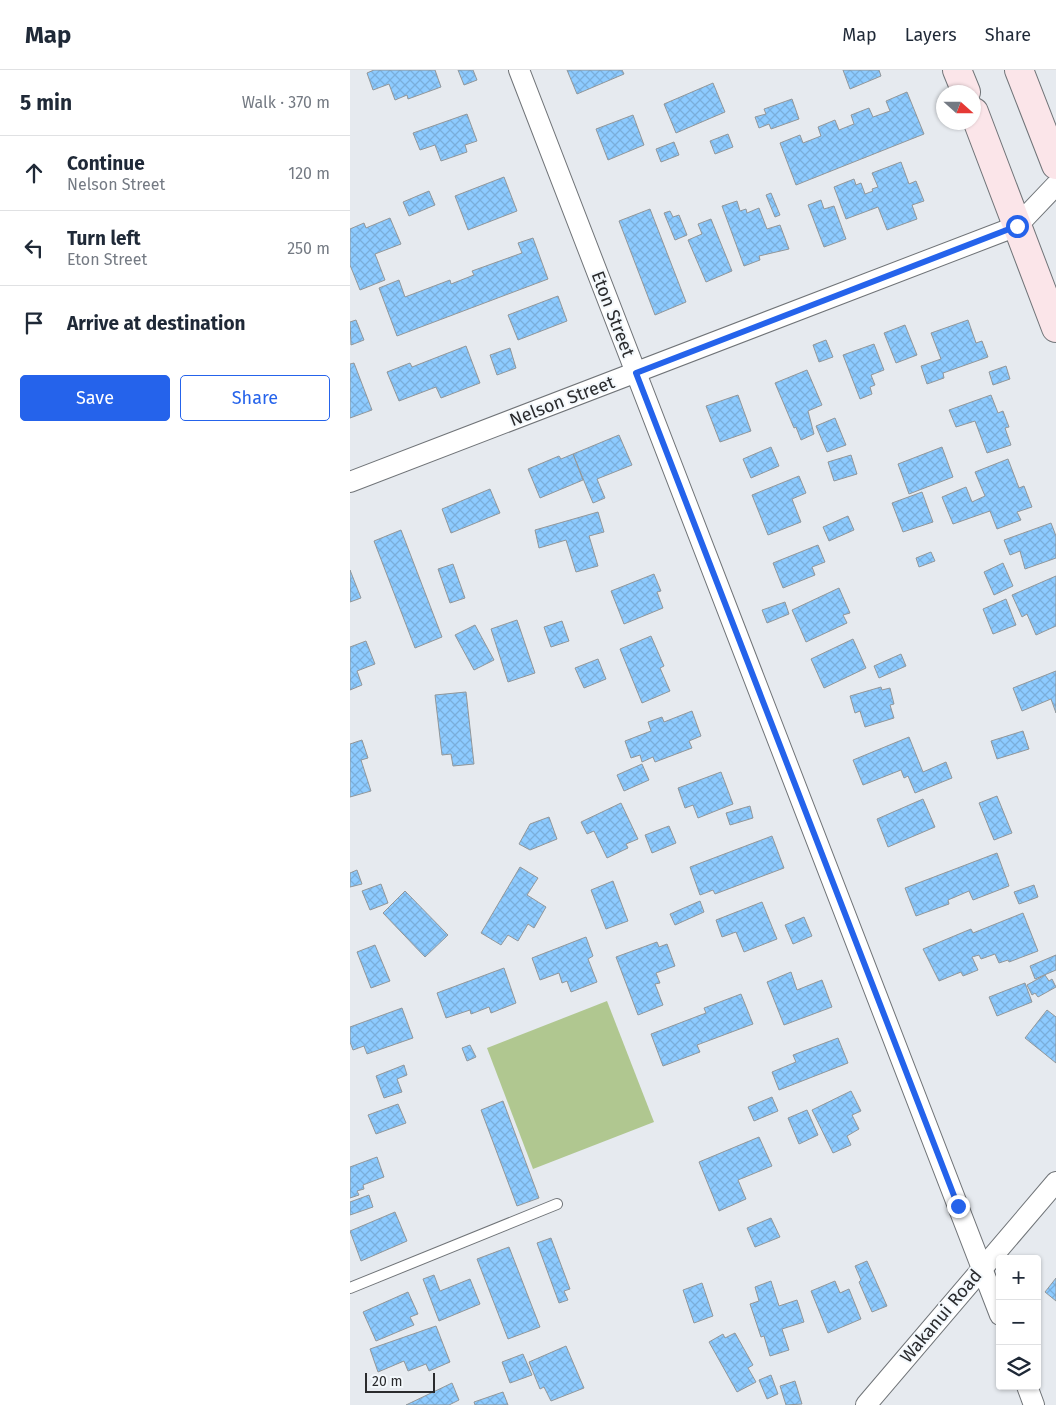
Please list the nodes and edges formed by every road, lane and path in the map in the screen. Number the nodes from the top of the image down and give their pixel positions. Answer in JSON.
{"nodes":[{"id":1,"x":519,"y":70,"type":"edge"},
{"id":2,"x":957,"y":70,"type":"edge"},
{"id":3,"x":1019,"y":70,"type":"edge"},
{"id":4,"x":963,"y":85,"type":"edge"},
{"id":5,"x":981,"y":130,"type":"edge"},
{"id":6,"x":1056,"y":165,"type":"edge"},
{"id":7,"x":1050,"y":191,"type":"edge"},
{"id":8,"x":1017,"y":226,"type":"junction"},
{"id":9,"x":1056,"y":328,"type":"edge"},
{"id":10,"x":636,"y":373,"type":"junction"},
{"id":11,"x":350,"y":482,"type":"edge"},
{"id":12,"x":1056,"y":1182,"type":"edge"},
{"id":13,"x":557,"y":1204,"type":"dead end"},
{"id":14,"x":982,"y":1268,"type":"junction"},
{"id":15,"x":350,"y":1288,"type":"edge"},
{"id":16,"x":996,"y":1304,"type":"edge"},
{"id":17,"x":1028,"y":1390,"type":"edge"},
{"id":18,"x":866,"y":1405,"type":"edge"},
{"id":19,"x":1034,"y":1405,"type":"edge"}],
"edges":[{"from":1,"to":10,"type":"street","name":"Eton Street"},
{"from":2,"to":4,"type":"street"},
{"from":3,"to":6,"type":"street"},
{"from":5,"to":8,"type":"street"},
{"from":7,"to":8,"type":"street","name":"Nelson Street"},
{"from":8,"to":9,"type":"street"},
{"from":8,"to":10,"type":"street","name":"Nelson Street"},
{"from":10,"to":11,"type":"street","name":"Nelson Street"},
{"from":10,"to":14,"type":"street","name":"Eton Street"},
{"from":12,"to":14,"type":"street","name":"Wakanui Road"},
{"from":13,"to":15,"type":"lane"},
{"from":14,"to":16,"type":"street","name":"Eton Street"},
{"from":14,"to":18,"type":"street","name":"Wakanui Road"},
{"from":17,"to":19,"type":"street"}]}
